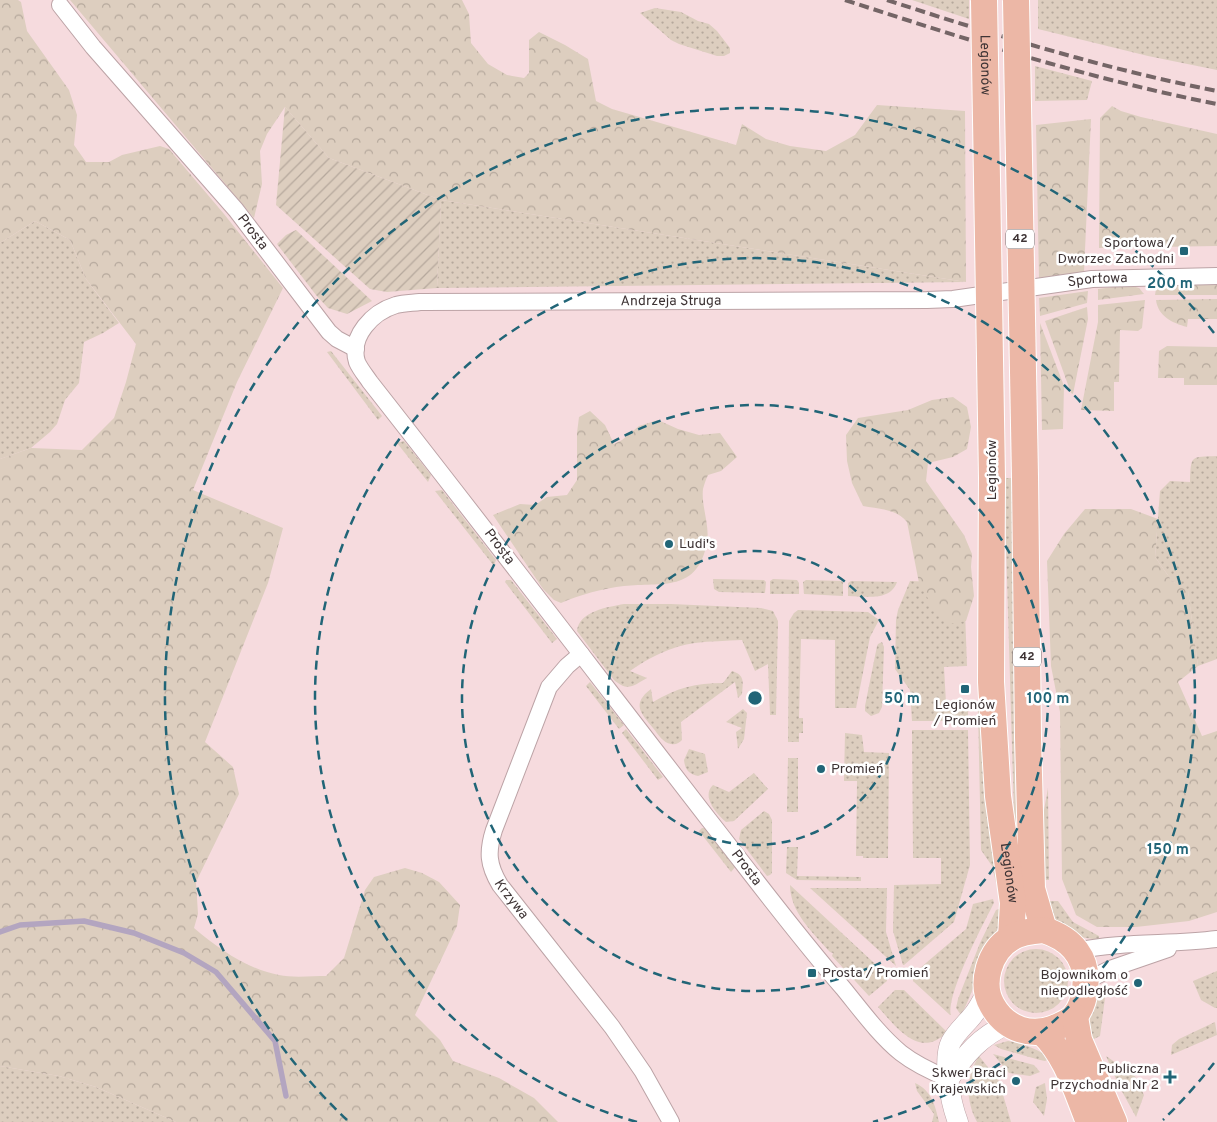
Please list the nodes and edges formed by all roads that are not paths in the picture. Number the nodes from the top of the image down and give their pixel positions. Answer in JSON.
{"nodes":[{"id":1,"x":984,"y":0,"type":"edge"},
{"id":2,"x":1016,"y":0,"type":"edge"},
{"id":3,"x":60,"y":5,"type":"dead end"},
{"id":4,"x":1217,"y":276,"type":"edge"},
{"id":5,"x":1009,"y":292,"type":"joint"},
{"id":6,"x":356,"y":349,"type":"junction"},
{"id":7,"x":581,"y":654,"type":"junction"},
{"id":8,"x":1044,"y":930,"type":"junction"},
{"id":9,"x":1011,"y":938,"type":"junction"},
{"id":10,"x":1217,"y":939,"type":"edge"},
{"id":11,"x":1183,"y":943,"type":"junction"},
{"id":12,"x":1076,"y":951,"type":"junction"},
{"id":13,"x":1086,"y":981,"type":"junction"},
{"id":14,"x":987,"y":992,"type":"junction"},
{"id":15,"x":1074,"y":1017,"type":"junction"},
{"id":16,"x":1008,"y":1024,"type":"junction"},
{"id":17,"x":1042,"y":1032,"type":"junction"},
{"id":18,"x":949,"y":1078,"type":"junction"},
{"id":19,"x":671,"y":1122,"type":"edge"},
{"id":20,"x":958,"y":1122,"type":"edge"},
{"id":21,"x":1089,"y":1122,"type":"edge"},
{"id":22,"x":1114,"y":1122,"type":"edge"}],
"edges":[{"from":1,"to":9,"type":"main road","name":"Legionów","number":"42","bridge":true},
{"from":2,"to":8,"type":"main road","name":"Legionów","number":"42","bridge":true},
{"from":3,"to":6,"type":"street","name":"Prosta"},
{"from":4,"to":5,"type":"street","name":"Sportowa"},
{"from":5,"to":6,"type":"street","name":"Andrzeja Struga"},
{"from":6,"to":7,"type":"street","name":"Prosta"},
{"from":7,"to":18,"type":"street","name":"Prosta"},
{"from":7,"to":19,"type":"street","name":"Krzywa"},
{"from":8,"to":9,"type":"main road"},
{"from":8,"to":12,"type":"main road"},
{"from":9,"to":14,"type":"main road"},
{"from":10,"to":11,"type":"street"},
{"from":11,"to":12,"type":"street"},
{"from":11,"to":13,"type":"street"},
{"from":12,"to":13,"type":"main road"},
{"from":13,"to":15,"type":"main road"},
{"from":14,"to":16,"type":"main road"},
{"from":14,"to":18,"type":"street"},
{"from":15,"to":17,"type":"main road"},
{"from":15,"to":22,"type":"main road"},
{"from":16,"to":17,"type":"main road"},
{"from":16,"to":18,"type":"street"},
{"from":17,"to":21,"type":"main road"},
{"from":18,"to":20,"type":"street"}]}
